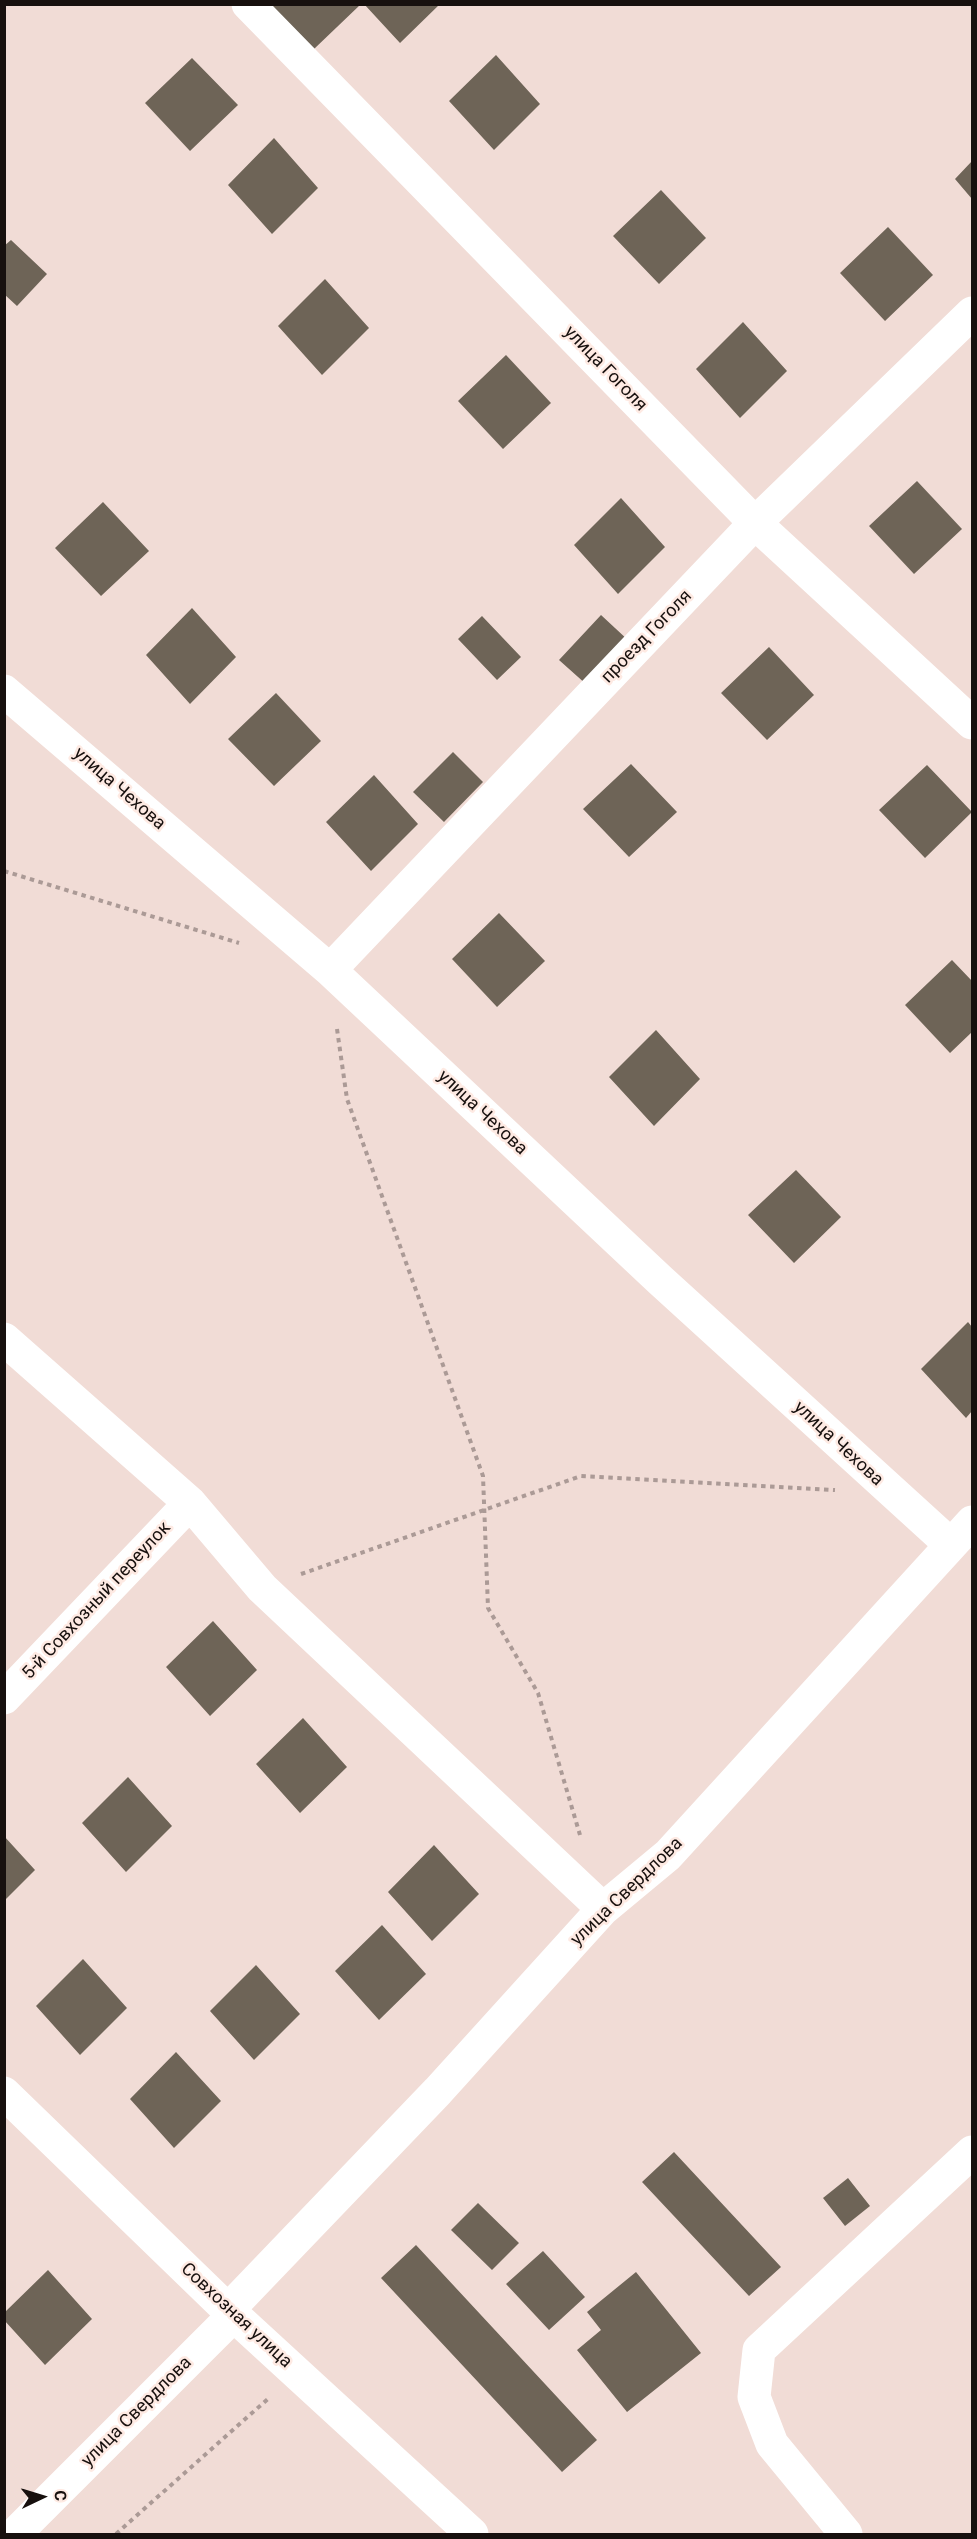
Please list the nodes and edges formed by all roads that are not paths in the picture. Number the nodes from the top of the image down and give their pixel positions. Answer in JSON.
{"nodes":[{"id":1,"x":248,"y":4,"type":"edge"},
{"id":2,"x":972,"y":313,"type":"edge"},
{"id":3,"x":755,"y":523,"type":"junction"},
{"id":4,"x":4,"y":691,"type":"edge"},
{"id":5,"x":972,"y":723,"type":"edge"},
{"id":6,"x":330,"y":970,"type":"junction"},
{"id":7,"x":4,"y":1339,"type":"edge"},
{"id":8,"x":189,"y":1503,"type":"junction"},
{"id":9,"x":962,"y":1534,"type":"edge"},
{"id":10,"x":4,"y":1698,"type":"edge"},
{"id":11,"x":603,"y":1910,"type":"junction"},
{"id":12,"x":4,"y":2093,"type":"edge"},
{"id":13,"x":972,"y":2152,"type":"edge"},
{"id":14,"x":231,"y":2312,"type":"junction"},
{"id":15,"x":15,"y":2535,"type":"edge"},
{"id":16,"x":472,"y":2535,"type":"edge"},
{"id":17,"x":846,"y":2535,"type":"edge"}],
"edges":[{"from":1,"to":3,"type":"street","name":"улица Гоголя"},
{"from":2,"to":3,"type":"street","name":"проезд Гоголя"},
{"from":3,"to":5,"type":"street","name":"улица Гоголя"},
{"from":3,"to":6,"type":"street","name":"проезд Гоголя"},
{"from":4,"to":6,"type":"street","name":"улица Чехова"},
{"from":6,"to":9,"type":"street","name":"улица Чехова"},
{"from":7,"to":8,"type":"street"},
{"from":8,"to":10,"type":"street","name":"5-й Совхозный переулок"},
{"from":8,"to":11,"type":"street"},
{"from":9,"to":11,"type":"street","name":"улица Свердлова"},
{"from":11,"to":14,"type":"street","name":"улица Свердлова"},
{"from":12,"to":14,"type":"street","name":"Совхозная улица"},
{"from":13,"to":17,"type":"street"},
{"from":14,"to":15,"type":"street","name":"улица Свердлова"},
{"from":14,"to":16,"type":"street","name":"Совхозная улица"}]}
